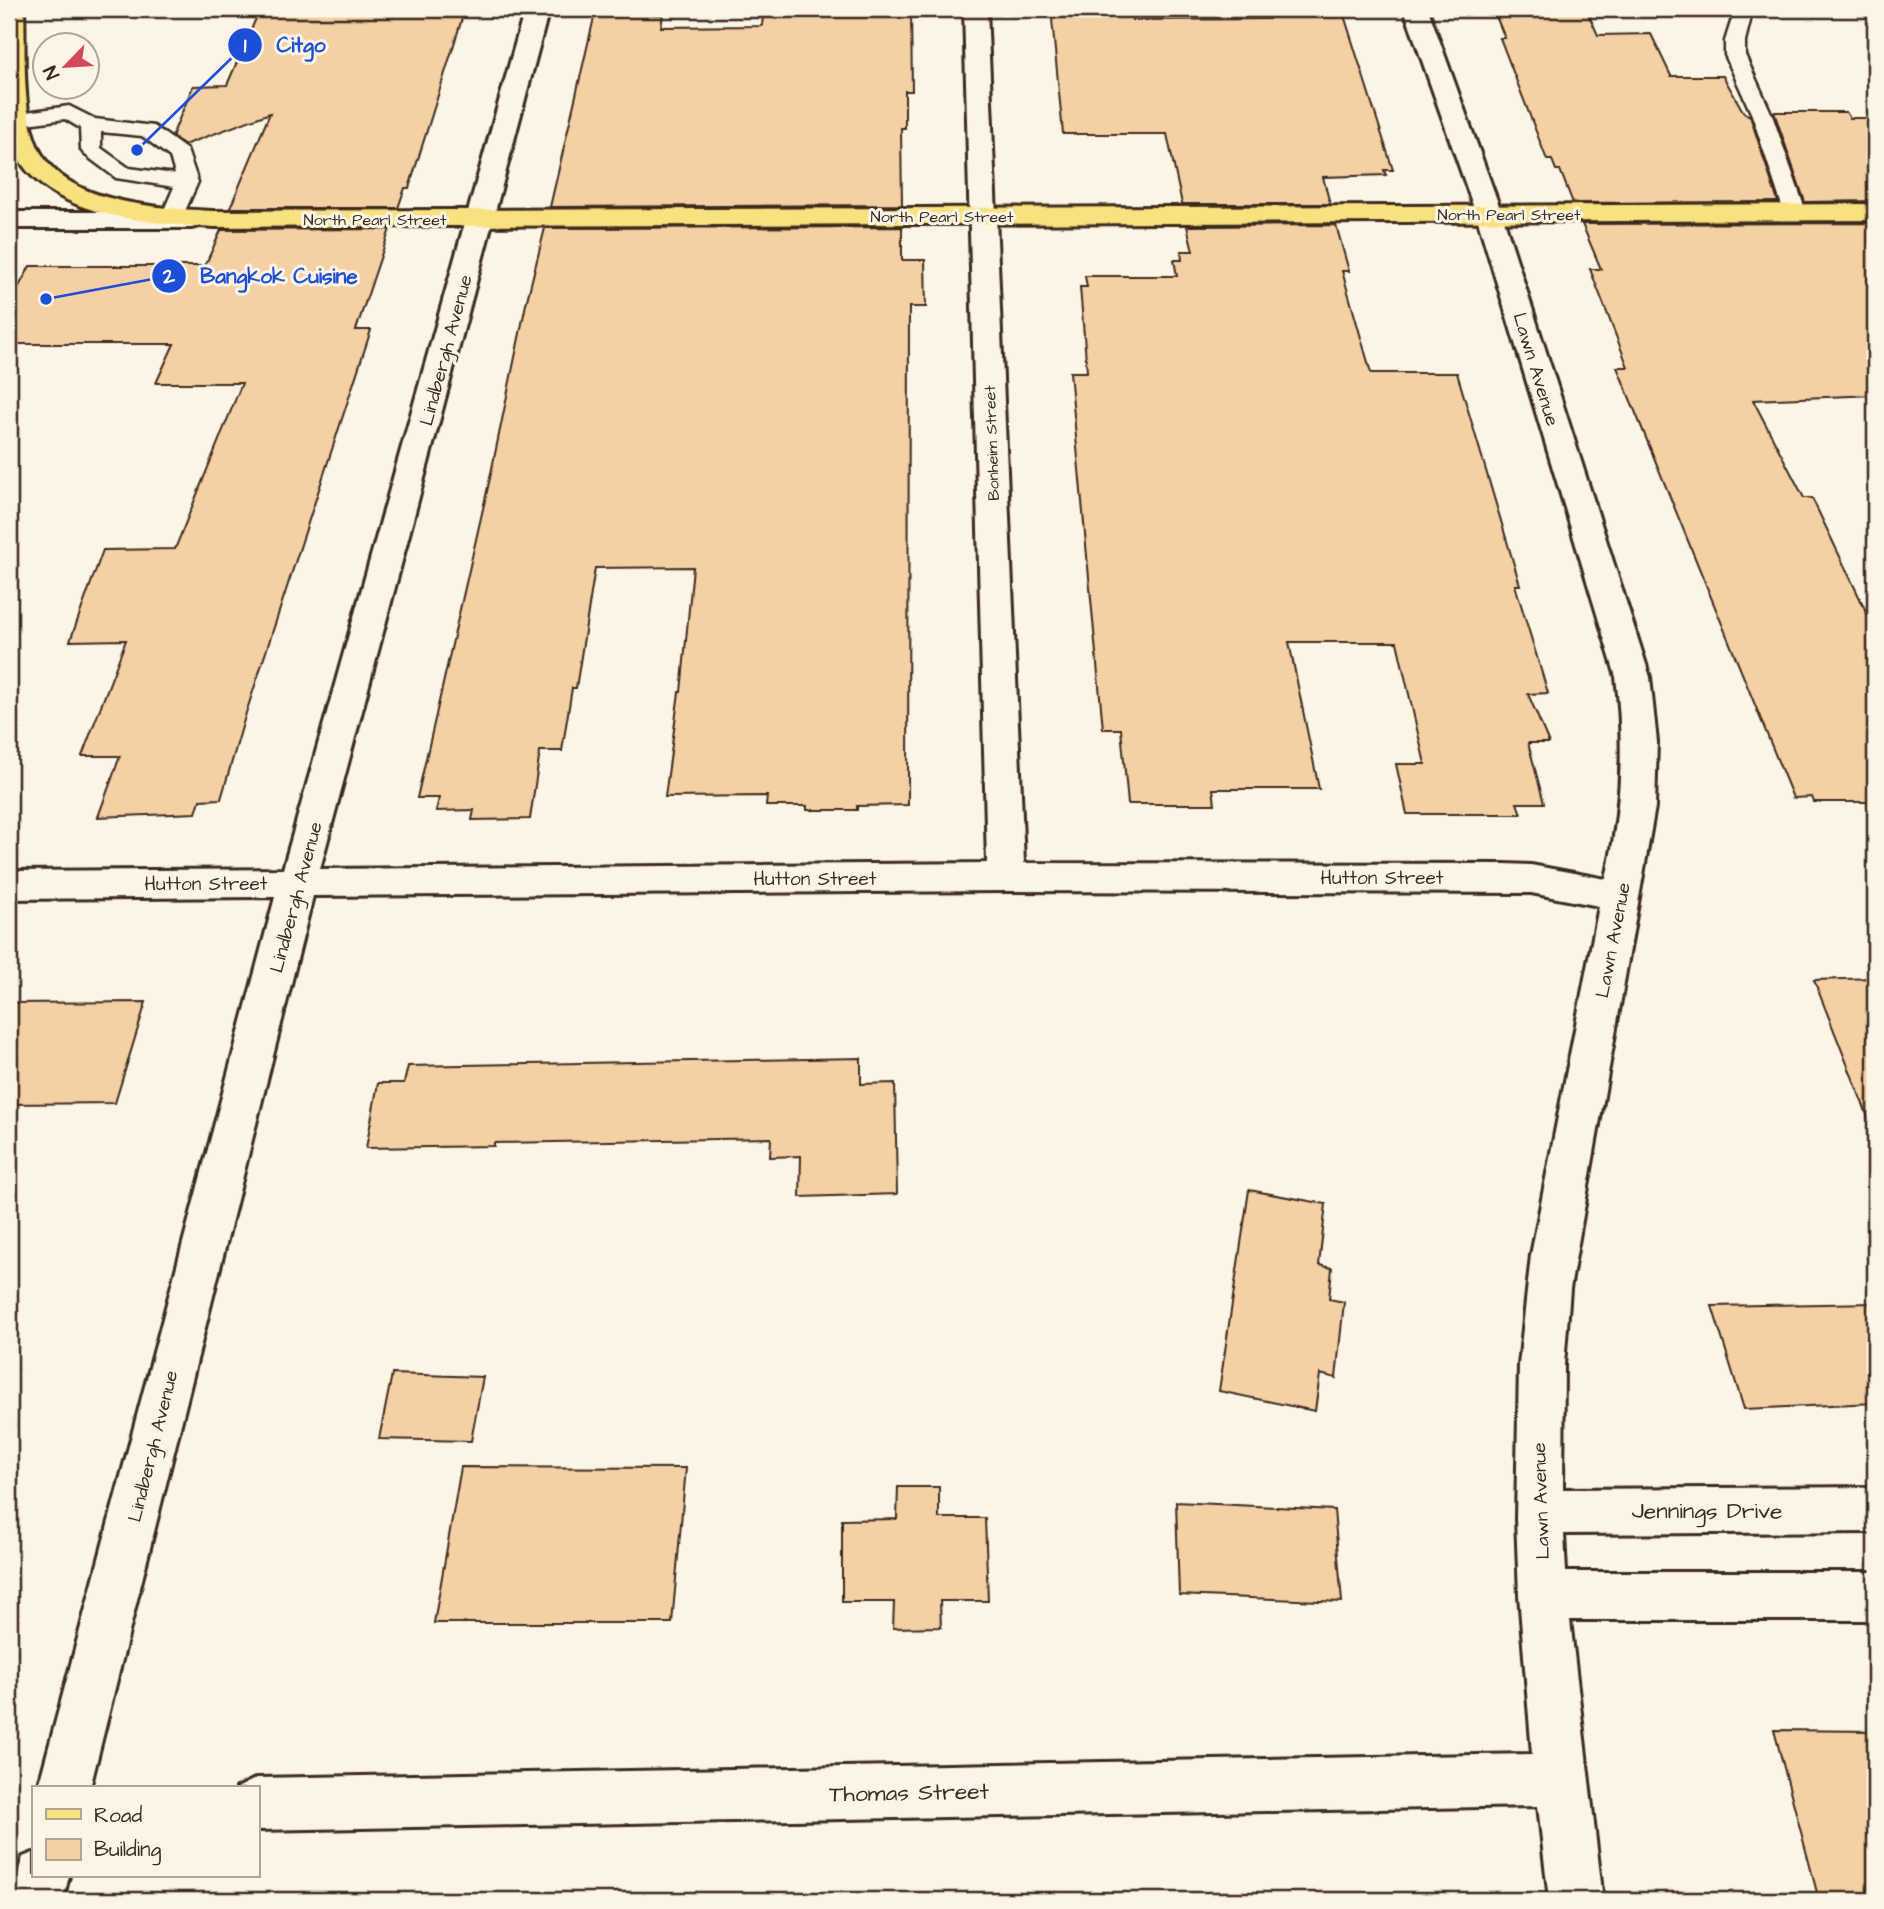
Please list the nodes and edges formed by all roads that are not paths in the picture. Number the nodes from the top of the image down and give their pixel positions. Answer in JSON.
{"nodes":[{"id":1,"x":12,"y":9,"type":"edge"},
{"id":2,"x":537,"y":9,"type":"edge"},
{"id":3,"x":976,"y":9,"type":"edge"},
{"id":4,"x":1416,"y":9,"type":"edge"},
{"id":5,"x":1744,"y":9,"type":"edge"},
{"id":6,"x":12,"y":42,"type":"edge"},
{"id":7,"x":19,"y":119,"type":"junction"},
{"id":8,"x":90,"y":125,"type":"junction"},
{"id":9,"x":187,"y":181,"type":"junction"},
{"id":10,"x":1794,"y":212,"type":"junction"},
{"id":11,"x":1875,"y":212,"type":"edge"},
{"id":12,"x":1489,"y":214,"type":"junction"},
{"id":13,"x":983,"y":216,"type":"junction"},
{"id":14,"x":172,"y":217,"type":"junction"},
{"id":15,"x":481,"y":218,"type":"junction"},
{"id":16,"x":214,"y":219,"type":"junction"},
{"id":17,"x":9,"y":220,"type":"edge"},
{"id":18,"x":1006,"y":877,"type":"junction"},
{"id":19,"x":298,"y":882,"type":"junction"},
{"id":20,"x":9,"y":884,"type":"edge"},
{"id":21,"x":1620,"y":896,"type":"junction"},
{"id":22,"x":1875,"y":1509,"type":"edge"},
{"id":23,"x":1539,"y":1512,"type":"junction"},
{"id":24,"x":1545,"y":1596,"type":"junction"},
{"id":25,"x":1875,"y":1596,"type":"edge"},
{"id":26,"x":1560,"y":1780,"type":"junction"},
{"id":27,"x":65,"y":1786,"type":"edge"},
{"id":28,"x":259,"y":1804,"type":"edge"},
{"id":29,"x":42,"y":1878,"type":"edge"},
{"id":30,"x":36,"y":1900,"type":"edge"},
{"id":31,"x":1576,"y":1900,"type":"edge"}],
"edges":[{"from":1,"to":6,"type":"main road"},
{"from":2,"to":15,"type":"street","name":"Lindbergh Avenue"},
{"from":3,"to":13,"type":"street","name":"Bonheim Street"},
{"from":4,"to":12,"type":"street","name":"Lawn Avenue"},
{"from":5,"to":10,"type":"lane"},
{"from":6,"to":7,"type":"main road"},
{"from":7,"to":8,"type":"lane"},
{"from":7,"to":14,"type":"main road"},
{"from":8,"to":9,"type":"lane"},
{"from":8,"to":9,"type":"lane"},
{"from":9,"to":14,"type":"lane"},
{"from":10,"to":11,"type":"main road","name":"North Pearl Street"},
{"from":10,"to":12,"type":"main road","name":"North Pearl Street"},
{"from":12,"to":13,"type":"main road","name":"North Pearl Street"},
{"from":12,"to":21,"type":"street","name":"Lawn Avenue"},
{"from":13,"to":15,"type":"main road","name":"North Pearl Street"},
{"from":13,"to":18,"type":"street","name":"Bonheim Street"},
{"from":14,"to":16,"type":"main road"},
{"from":15,"to":16,"type":"main road","name":"North Pearl Street"},
{"from":15,"to":19,"type":"street","name":"Lindbergh Avenue"},
{"from":16,"to":17,"type":"street","name":"North Pearl Street"},
{"from":18,"to":19,"type":"street","name":"Hutton Street"},
{"from":18,"to":21,"type":"street","name":"Hutton Street"},
{"from":19,"to":20,"type":"street","name":"Hutton Street"},
{"from":19,"to":27,"type":"street","name":"Lindbergh Avenue"},
{"from":21,"to":23,"type":"street","name":"Lawn Avenue"},
{"from":22,"to":23,"type":"street","name":"Jennings Drive"},
{"from":23,"to":24,"type":"street","name":"Lawn Avenue"},
{"from":24,"to":25,"type":"street"},
{"from":24,"to":26,"type":"street","name":"Lawn Avenue"},
{"from":26,"to":28,"type":"street","name":"Thomas Street"},
{"from":26,"to":31,"type":"street","name":"Lawn Avenue"},
{"from":29,"to":30,"type":"street"}]}
